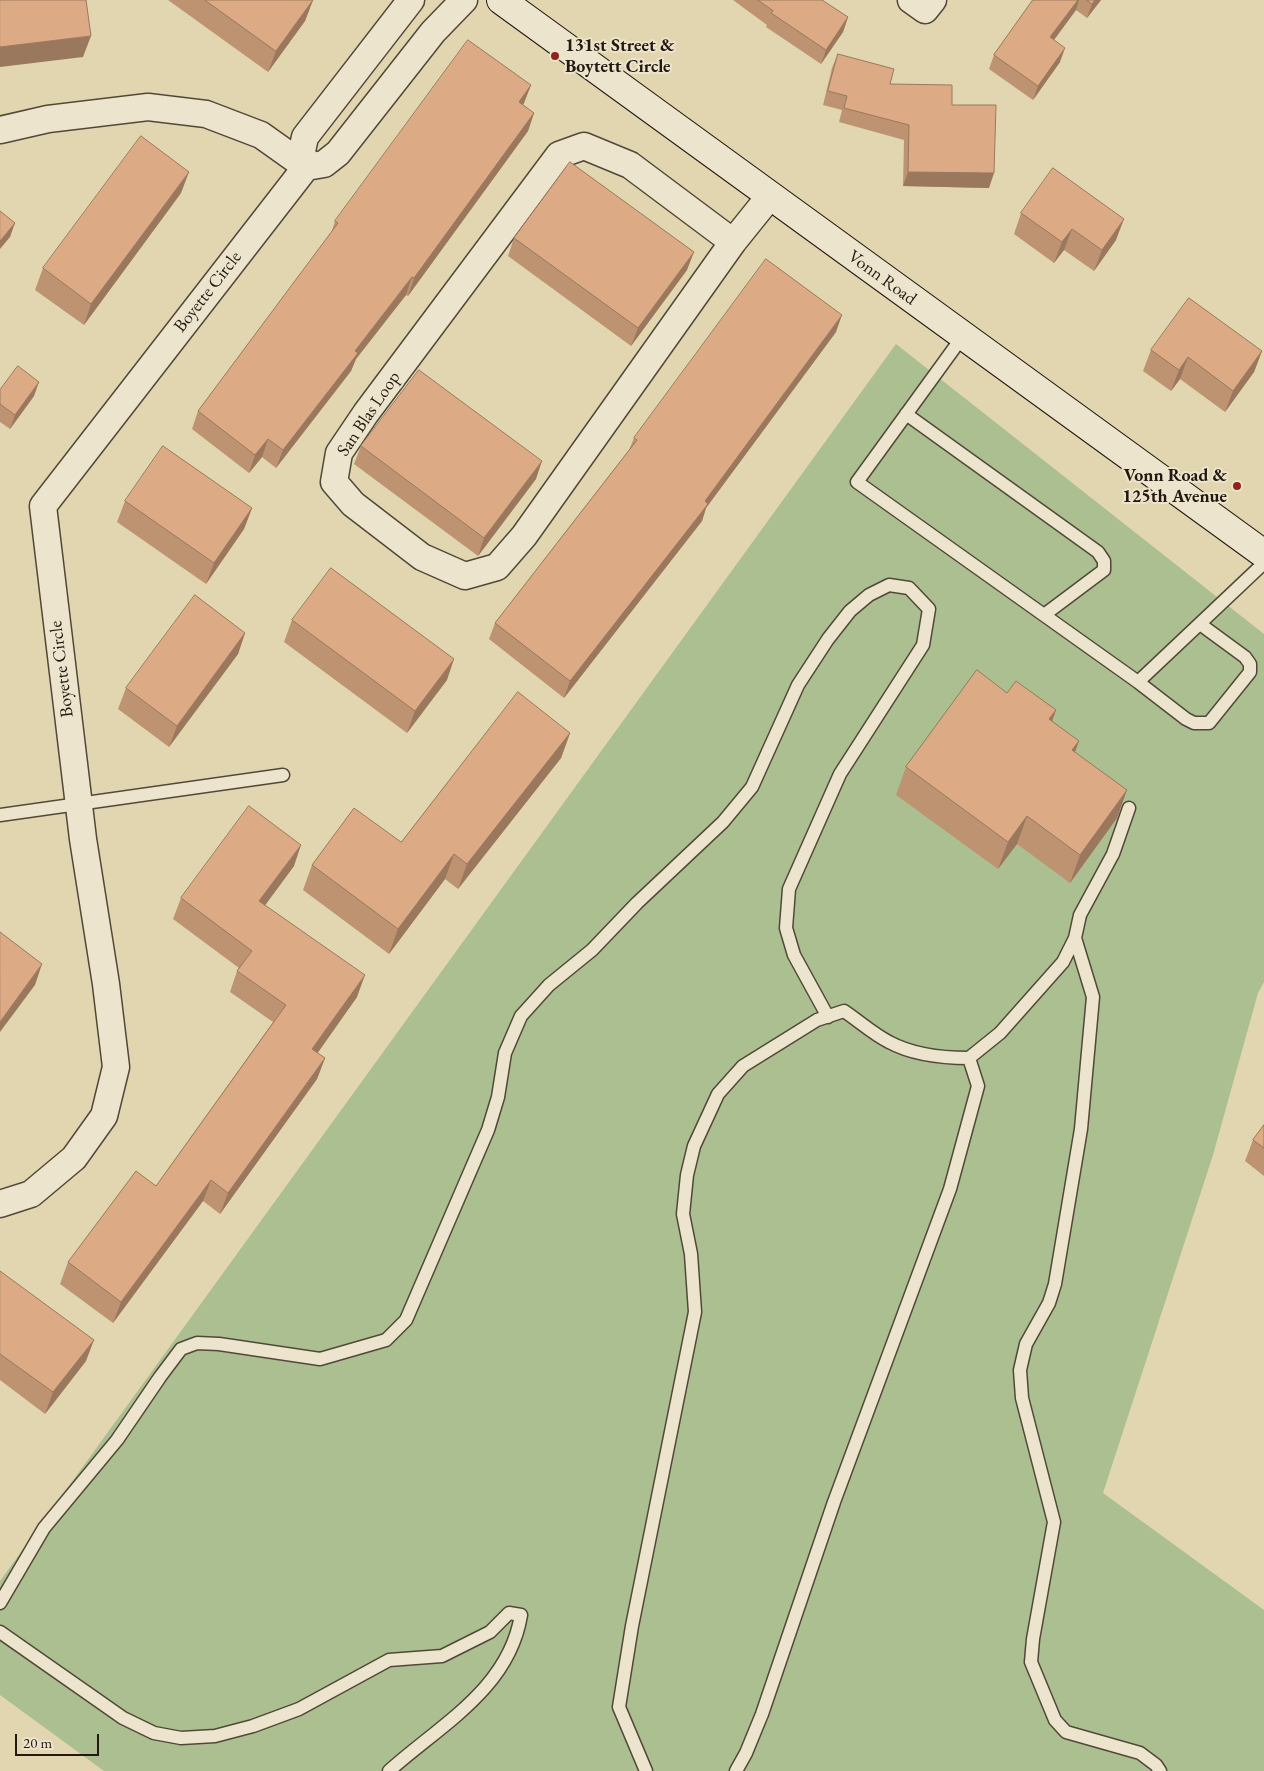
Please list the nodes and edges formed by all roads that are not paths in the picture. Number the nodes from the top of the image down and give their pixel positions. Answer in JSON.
{"nodes":[{"id":1,"x":411,"y":0,"type":"edge"},
{"id":2,"x":464,"y":0,"type":"edge"},
{"id":3,"x":501,"y":0,"type":"edge"},
{"id":4,"x":0,"y":130,"type":"edge"},
{"id":5,"x":306,"y":167,"type":"junction"},
{"id":6,"x":770,"y":196,"type":"junction"},
{"id":7,"x":733,"y":242,"type":"junction"},
{"id":8,"x":963,"y":336,"type":"junction"},
{"id":9,"x":906,"y":414,"type":"junction"},
{"id":10,"x":1264,"y":554,"type":"edge"},
{"id":11,"x":1264,"y":563,"type":"edge"},
{"id":12,"x":1044,"y":615,"type":"junction"},
{"id":13,"x":1200,"y":624,"type":"junction"},
{"id":14,"x":1138,"y":682,"type":"junction"},
{"id":15,"x":283,"y":775,"type":"dead end"},
{"id":16,"x":79,"y":806,"type":"junction"},
{"id":17,"x":1129,"y":808,"type":"dead end"},
{"id":18,"x":0,"y":815,"type":"edge"},
{"id":19,"x":1075,"y":938,"type":"junction"},
{"id":20,"x":828,"y":1017,"type":"junction"},
{"id":21,"x":969,"y":1058,"type":"junction"},
{"id":22,"x":0,"y":1204,"type":"edge"},
{"id":23,"x":0,"y":1603,"type":"edge"},
{"id":24,"x":0,"y":1632,"type":"edge"},
{"id":25,"x":390,"y":1771,"type":"edge"},
{"id":26,"x":646,"y":1771,"type":"edge"},
{"id":27,"x":736,"y":1771,"type":"edge"},
{"id":28,"x":1160,"y":1771,"type":"edge"}],
"edges":[{"from":1,"to":5,"type":"street"},
{"from":2,"to":5,"type":"street"},
{"from":3,"to":6,"type":"street","name":"Vonn Road"},
{"from":4,"to":5,"type":"street"},
{"from":5,"to":16,"type":"street","name":"Boyette Circle"},
{"from":6,"to":7,"type":"street","name":"San Blas Loop"},
{"from":6,"to":8,"type":"street","name":"Vonn Road"},
{"from":7,"to":7,"type":"street","name":"San Blas Loop"},
{"from":8,"to":9,"type":"lane"},
{"from":8,"to":10,"type":"street","name":"Vonn Road"},
{"from":9,"to":12,"type":"lane"},
{"from":9,"to":12,"type":"lane"},
{"from":11,"to":13,"type":"lane"},
{"from":12,"to":14,"type":"lane"},
{"from":13,"to":14,"type":"lane"},
{"from":13,"to":14,"type":"lane"},
{"from":15,"to":16,"type":"lane"},
{"from":16,"to":18,"type":"lane"},
{"from":16,"to":22,"type":"street","name":"Boyette Circle"},
{"from":17,"to":19,"type":"lane"},
{"from":19,"to":21,"type":"lane"},
{"from":19,"to":28,"type":"lane"},
{"from":20,"to":21,"type":"lane"},
{"from":20,"to":23,"type":"lane"},
{"from":20,"to":26,"type":"lane"},
{"from":21,"to":27,"type":"lane"},
{"from":24,"to":25,"type":"lane"}]}
